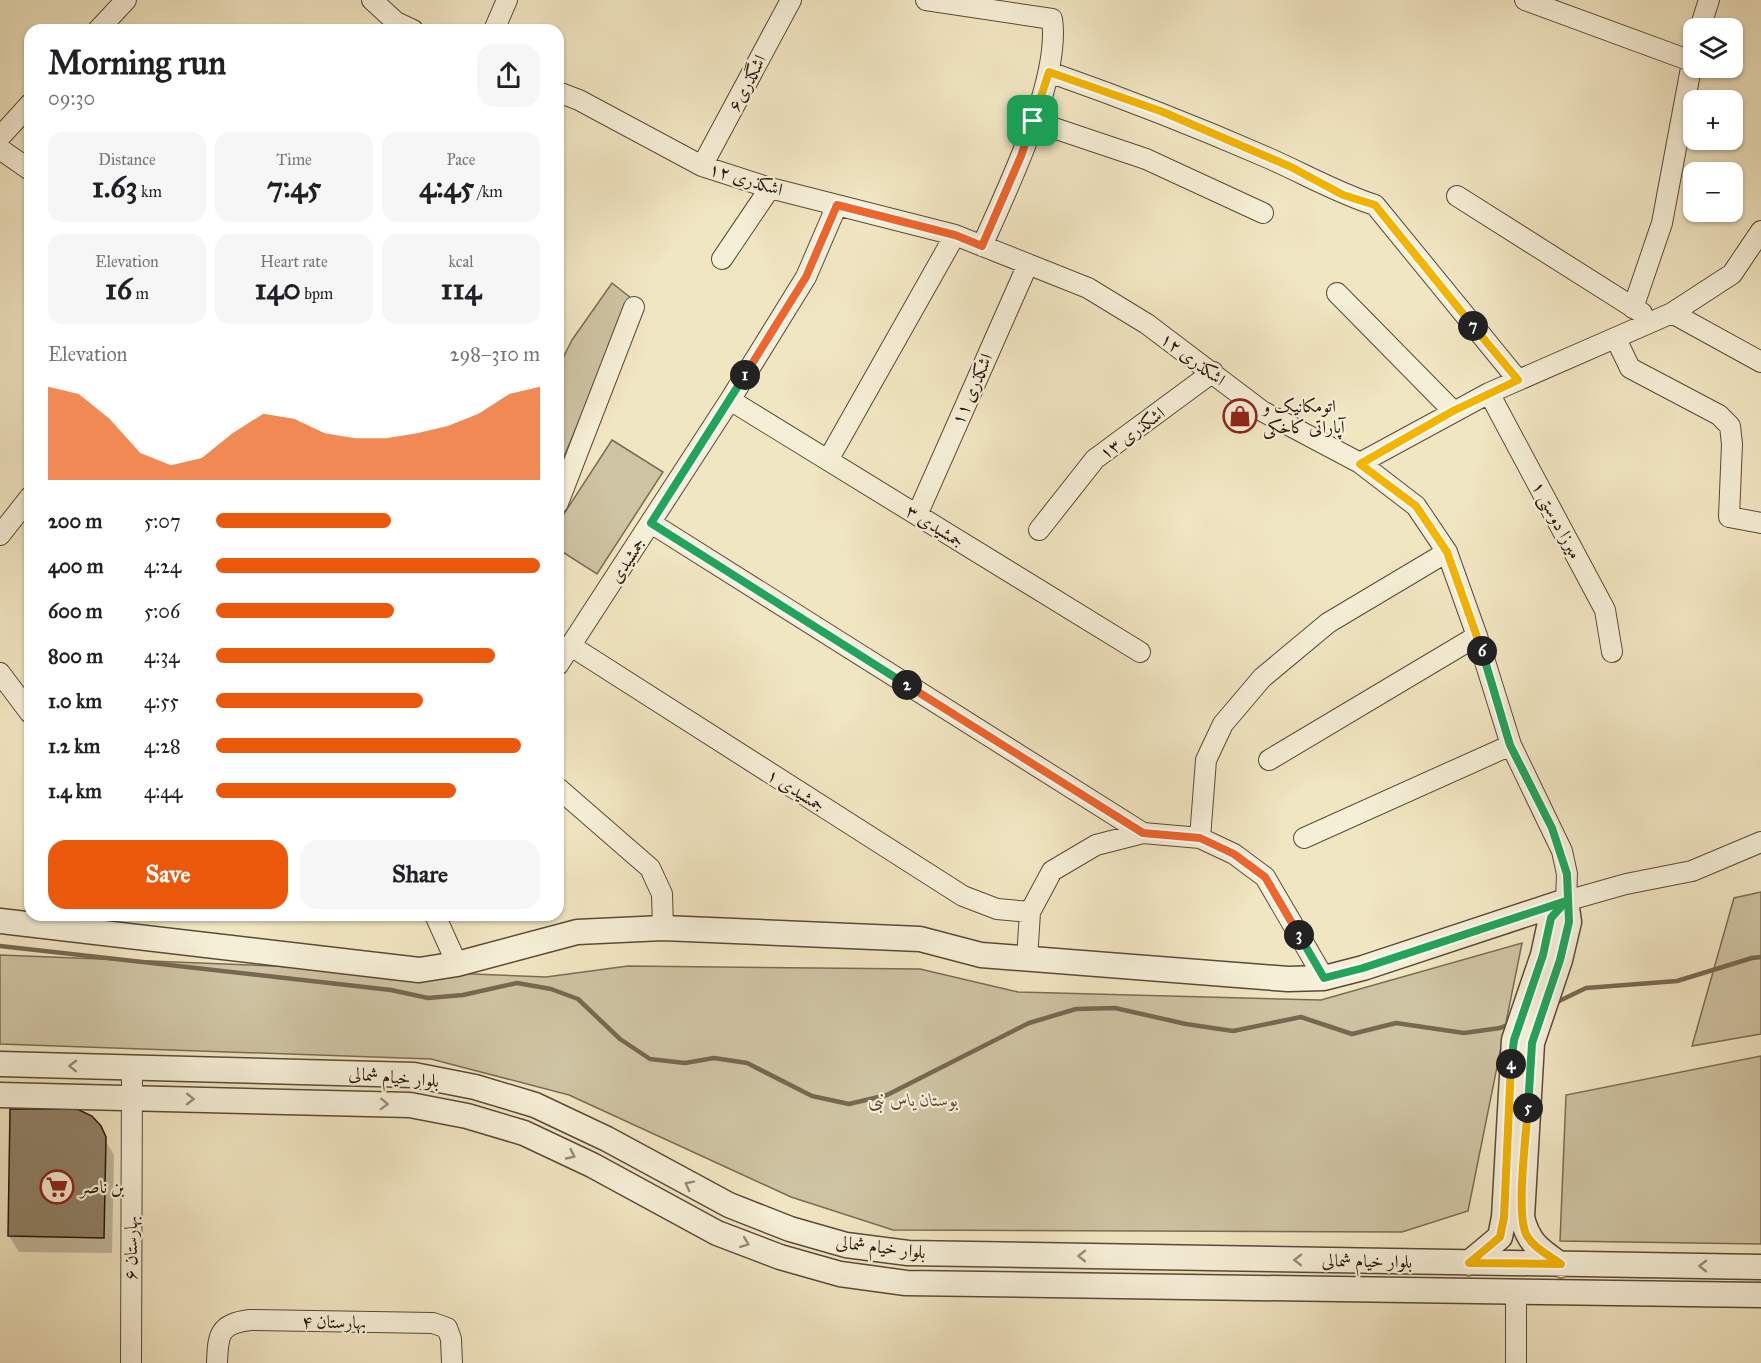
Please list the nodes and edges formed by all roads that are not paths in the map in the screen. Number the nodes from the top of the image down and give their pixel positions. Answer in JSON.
{"nodes":[{"id":1,"x":126,"y":0,"type":"edge"},
{"id":2,"x":372,"y":0,"type":"edge"},
{"id":3,"x":507,"y":0,"type":"edge"},
{"id":4,"x":791,"y":0,"type":"edge"},
{"id":5,"x":926,"y":0,"type":"edge"},
{"id":6,"x":1525,"y":0,"type":"edge"},
{"id":7,"x":1709,"y":0,"type":"edge"},
{"id":8,"x":1703,"y":18,"type":"edge"},
{"id":9,"x":104,"y":24,"type":"edge"},
{"id":10,"x":400,"y":24,"type":"edge"},
{"id":11,"x":497,"y":24,"type":"edge"},
{"id":12,"x":1683,"y":54,"type":"edge"},
{"id":13,"x":1049,"y":72,"type":"junction"},
{"id":14,"x":1688,"y":78,"type":"edge"},
{"id":15,"x":564,"y":94,"type":"edge"},
{"id":16,"x":24,"y":110,"type":"edge"},
{"id":17,"x":1033,"y":121,"type":"junction"},
{"id":18,"x":0,"y":136,"type":"edge"},
{"id":19,"x":0,"y":149,"type":"edge"},
{"id":20,"x":702,"y":165,"type":"junction"},
{"id":21,"x":24,"y":166,"type":"edge"},
{"id":22,"x":770,"y":188,"type":"junction"},
{"id":23,"x":1456,"y":196,"type":"dead end"},
{"id":24,"x":837,"y":205,"type":"junction"},
{"id":25,"x":1263,"y":213,"type":"dead end"},
{"id":26,"x":1761,"y":231,"type":"edge"},
{"id":27,"x":955,"y":235,"type":"junction"},
{"id":28,"x":982,"y":246,"type":"junction"},
{"id":29,"x":722,"y":259,"type":"dead end"},
{"id":30,"x":1029,"y":264,"type":"junction"},
{"id":31,"x":1337,"y":293,"type":"dead end"},
{"id":32,"x":634,"y":307,"type":"dead end"},
{"id":33,"x":1633,"y":308,"type":"junction"},
{"id":34,"x":1663,"y":317,"type":"junction"},
{"id":35,"x":1616,"y":339,"type":"junction"},
{"id":36,"x":1761,"y":362,"type":"edge"},
{"id":37,"x":1213,"y":372,"type":"junction"},
{"id":38,"x":1518,"y":380,"type":"junction"},
{"id":39,"x":1489,"y":393,"type":"junction"},
{"id":40,"x":730,"y":400,"type":"junction"},
{"id":41,"x":1453,"y":411,"type":"junction"},
{"id":42,"x":828,"y":460,"type":"junction"},
{"id":43,"x":1360,"y":464,"type":"junction"},
{"id":44,"x":564,"y":488,"type":"edge"},
{"id":45,"x":24,"y":505,"type":"edge"},
{"id":46,"x":917,"y":515,"type":"junction"},
{"id":47,"x":651,"y":523,"type":"junction"},
{"id":48,"x":1761,"y":523,"type":"edge"},
{"id":49,"x":1039,"y":530,"type":"dead end"},
{"id":50,"x":0,"y":535,"type":"edge"},
{"id":51,"x":1447,"y":552,"type":"junction"},
{"id":52,"x":1477,"y":636,"type":"junction"},
{"id":53,"x":570,"y":646,"type":"junction"},
{"id":54,"x":1140,"y":652,"type":"dead end"},
{"id":55,"x":1612,"y":652,"type":"dead end"},
{"id":56,"x":564,"y":656,"type":"edge"},
{"id":57,"x":0,"y":673,"type":"edge"},
{"id":58,"x":24,"y":705,"type":"edge"},
{"id":59,"x":1510,"y":745,"type":"junction"},
{"id":60,"x":1269,"y":760,"type":"dead end"},
{"id":61,"x":564,"y":793,"type":"edge"},
{"id":62,"x":1143,"y":833,"type":"junction"},
{"id":63,"x":1304,"y":837,"type":"dead end"},
{"id":64,"x":1200,"y":838,"type":"junction"},
{"id":65,"x":1761,"y":842,"type":"edge"},
{"id":66,"x":1566,"y":901,"type":"junction"},
{"id":67,"x":1030,"y":912,"type":"junction"},
{"id":68,"x":0,"y":921,"type":"edge"},
{"id":69,"x":438,"y":921,"type":"edge"},
{"id":70,"x":663,"y":928,"type":"junction"},
{"id":71,"x":1027,"y":959,"type":"junction"},
{"id":72,"x":457,"y":964,"type":"junction"},
{"id":73,"x":1324,"y":978,"type":"junction"},
{"id":74,"x":0,"y":1064,"type":"edge"},
{"id":75,"x":132,"y":1068,"type":"junction"},
{"id":76,"x":1520,"y":1090,"type":"junction"},
{"id":77,"x":0,"y":1095,"type":"edge"},
{"id":78,"x":131,"y":1098,"type":"junction"},
{"id":79,"x":1127,"y":1257,"type":"junction"},
{"id":80,"x":1469,"y":1263,"type":"junction"},
{"id":81,"x":1561,"y":1264,"type":"junction"},
{"id":82,"x":1761,"y":1267,"type":"edge"},
{"id":83,"x":1126,"y":1286,"type":"junction"},
{"id":84,"x":1516,"y":1291,"type":"junction"},
{"id":85,"x":1761,"y":1295,"type":"edge"},
{"id":86,"x":131,"y":1363,"type":"edge"},
{"id":87,"x":217,"y":1363,"type":"edge"},
{"id":88,"x":452,"y":1363,"type":"edge"},
{"id":89,"x":1516,"y":1363,"type":"edge"}],
"edges":[{"from":1,"to":9,"type":"street"},
{"from":2,"to":10,"type":"street"},
{"from":3,"to":11,"type":"street"},
{"from":4,"to":20,"type":"street","name":"اشگذری۶"},
{"from":5,"to":13,"type":"street"},
{"from":6,"to":12,"type":"street"},
{"from":7,"to":8,"type":"street"},
{"from":13,"to":17,"type":"street"},
{"from":13,"to":38,"type":"street"},
{"from":14,"to":33,"type":"street"},
{"from":15,"to":20,"type":"street","name":"اشکذری ۱۲"},
{"from":16,"to":18,"type":"street"},
{"from":17,"to":25,"type":"street"},
{"from":17,"to":28,"type":"street"},
{"from":19,"to":21,"type":"street"},
{"from":20,"to":22,"type":"street","name":"اشکذری ۱۲"},
{"from":22,"to":24,"type":"street","name":"اشکذری ۱۲"},
{"from":22,"to":29,"type":"street"},
{"from":23,"to":33,"type":"street"},
{"from":24,"to":27,"type":"street","name":"اشکذری ۱۲"},
{"from":24,"to":40,"type":"street","name":"جمشیدی"},
{"from":26,"to":34,"type":"street"},
{"from":27,"to":28,"type":"street","name":"اشکذری ۱۲"},
{"from":27,"to":42,"type":"street"},
{"from":28,"to":30,"type":"street","name":"اشکذری ۱۲"},
{"from":30,"to":37,"type":"street","name":"اشکذری ۱۲"},
{"from":30,"to":46,"type":"street","name":"اشکذری ۱۱"},
{"from":31,"to":41,"type":"street"},
{"from":32,"to":44,"type":"street"},
{"from":33,"to":34,"type":"street"},
{"from":34,"to":35,"type":"street"},
{"from":34,"to":36,"type":"street"},
{"from":35,"to":38,"type":"street"},
{"from":35,"to":48,"type":"street"},
{"from":37,"to":43,"type":"street","name":"اشکذری ۱۲"},
{"from":37,"to":49,"type":"street","name":"اشکذری ۱۳"},
{"from":38,"to":39,"type":"street"},
{"from":39,"to":41,"type":"street"},
{"from":39,"to":55,"type":"street","name":"میرزا دوستی ۱"},
{"from":40,"to":42,"type":"street","name":"جمشیدی ۳"},
{"from":40,"to":47,"type":"street","name":"جمشیدی"},
{"from":41,"to":43,"type":"street"},
{"from":42,"to":46,"type":"street","name":"جمشیدی ۳"},
{"from":43,"to":51,"type":"street","name":"اشکذری ۱۲"},
{"from":45,"to":50,"type":"street"},
{"from":46,"to":54,"type":"street","name":"جمشیدی ۳"},
{"from":47,"to":53,"type":"street","name":"جمشیدی"},
{"from":47,"to":62,"type":"street"},
{"from":51,"to":52,"type":"street","name":"اشکذری ۱۲"},
{"from":51,"to":64,"type":"street"},
{"from":52,"to":59,"type":"street","name":"اشکذری ۱۲"},
{"from":52,"to":60,"type":"street"},
{"from":53,"to":56,"type":"street","name":"جمشیدی"},
{"from":53,"to":67,"type":"street","name":"جمشیدی ۱"},
{"from":57,"to":58,"type":"street"},
{"from":59,"to":63,"type":"street"},
{"from":59,"to":66,"type":"street","name":"اشکذری ۱۲"},
{"from":61,"to":70,"type":"street"},
{"from":62,"to":64,"type":"street"},
{"from":62,"to":67,"type":"street"},
{"from":64,"to":73,"type":"street"},
{"from":65,"to":66,"type":"street"},
{"from":66,"to":73,"type":"street"},
{"from":66,"to":76,"type":"street"},
{"from":67,"to":71,"type":"street"},
{"from":68,"to":72,"type":"street"},
{"from":69,"to":72,"type":"street"},
{"from":70,"to":71,"type":"street"},
{"from":70,"to":72,"type":"street"},
{"from":71,"to":73,"type":"street"},
{"from":75,"to":74,"type":"street","name":"بلوار خیام شمالی","one_way":true},
{"from":75,"to":78,"type":"street","name":"بهارستان ۶"},
{"from":79,"to":75,"type":"street","name":"بلوار خیام شمالی","one_way":true},
{"from":76,"to":80,"type":"street"},
{"from":76,"to":81,"type":"street"},
{"from":77,"to":78,"type":"street","name":"بلوار خیام شمالی"},
{"from":78,"to":83,"type":"street","name":"بلوار خیام شمالی","one_way":true},
{"from":78,"to":86,"type":"street","name":"بهارستان ۶"},
{"from":80,"to":79,"type":"street","name":"بلوار خیام شمالی","one_way":true},
{"from":79,"to":83,"type":"street"},
{"from":80,"to":81,"type":"street","name":"بلوار خیام شمالی"},
{"from":82,"to":81,"type":"street","name":"بلوار خیام شمالی","one_way":true},
{"from":83,"to":84,"type":"street","name":"بلوار خیام شمالی"},
{"from":84,"to":85,"type":"street","name":"بلوار خیام شمالی"},
{"from":84,"to":89,"type":"street"},
{"from":87,"to":88,"type":"street","name":"بهارستان ۴"}]}
